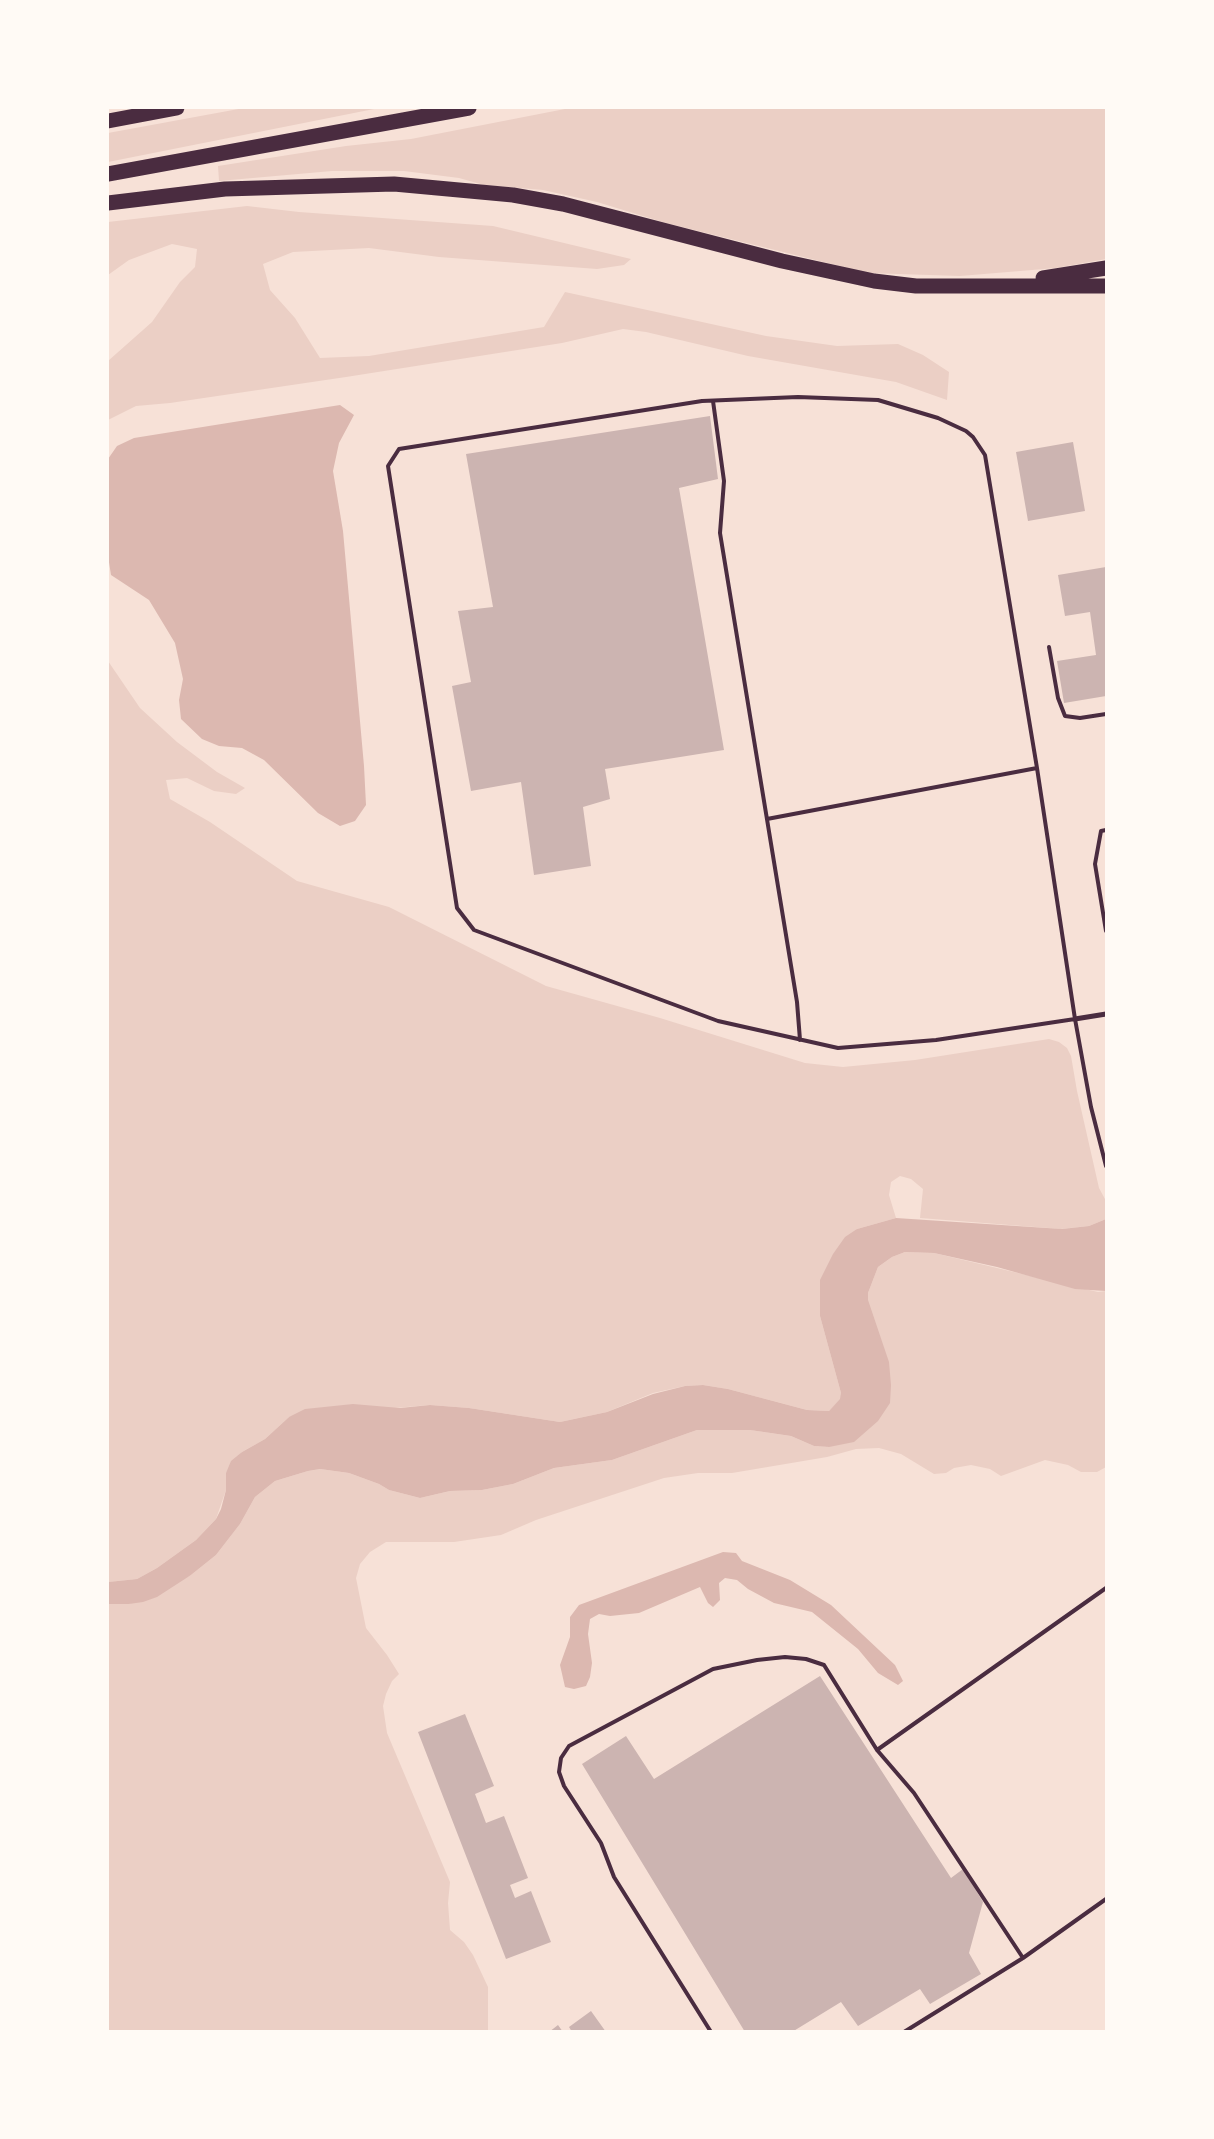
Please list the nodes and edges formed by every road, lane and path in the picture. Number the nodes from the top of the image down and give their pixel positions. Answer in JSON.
{"nodes":[{"id":1,"x":177,"y":108,"type":"edge"},
{"id":2,"x":469,"y":108,"type":"edge"},
{"id":3,"x":108,"y":121,"type":"edge"},
{"id":4,"x":108,"y":174,"type":"edge"},
{"id":5,"x":108,"y":203,"type":"edge"},
{"id":6,"x":1106,"y":268,"type":"edge"},
{"id":7,"x":997,"y":285,"type":"junction"},
{"id":8,"x":1106,"y":286,"type":"edge"},
{"id":9,"x":712,"y":401,"type":"junction"},
{"id":10,"x":1049,"y":647,"type":"dead end"},
{"id":11,"x":1106,"y":714,"type":"edge"},
{"id":12,"x":1037,"y":768,"type":"junction"},
{"id":13,"x":767,"y":819,"type":"junction"},
{"id":14,"x":1106,"y":830,"type":"edge"},
{"id":15,"x":1106,"y":931,"type":"edge"},
{"id":16,"x":1106,"y":1014,"type":"edge"},
{"id":17,"x":1075,"y":1019,"type":"junction"},
{"id":18,"x":800,"y":1040,"type":"junction"},
{"id":19,"x":1106,"y":1166,"type":"edge"},
{"id":20,"x":1105,"y":1590,"type":"edge"},
{"id":21,"x":877,"y":1750,"type":"junction"},
{"id":22,"x":1106,"y":1899,"type":"edge"},
{"id":23,"x":1023,"y":1958,"type":"junction"},
{"id":24,"x":711,"y":2032,"type":"edge"},
{"id":25,"x":904,"y":2032,"type":"edge"}],
"edges":[{"from":1,"to":3,"type":"highway"},
{"from":2,"to":4,"type":"highway"},
{"from":5,"to":7,"type":"highway"},
{"from":6,"to":7,"type":"highway"},
{"from":7,"to":8,"type":"highway"},
{"from":9,"to":12,"type":"lane"},
{"from":9,"to":13,"type":"lane"},
{"from":9,"to":18,"type":"lane"},
{"from":10,"to":11,"type":"lane"},
{"from":12,"to":13,"type":"lane"},
{"from":12,"to":17,"type":"lane"},
{"from":13,"to":18,"type":"lane"},
{"from":14,"to":15,"type":"lane"},
{"from":16,"to":17,"type":"street"},
{"from":17,"to":18,"type":"lane"},
{"from":17,"to":19,"type":"lane"},
{"from":20,"to":21,"type":"lane"},
{"from":21,"to":23,"type":"lane"},
{"from":21,"to":24,"type":"lane"},
{"from":22,"to":23,"type":"lane"},
{"from":23,"to":25,"type":"lane"}]}
